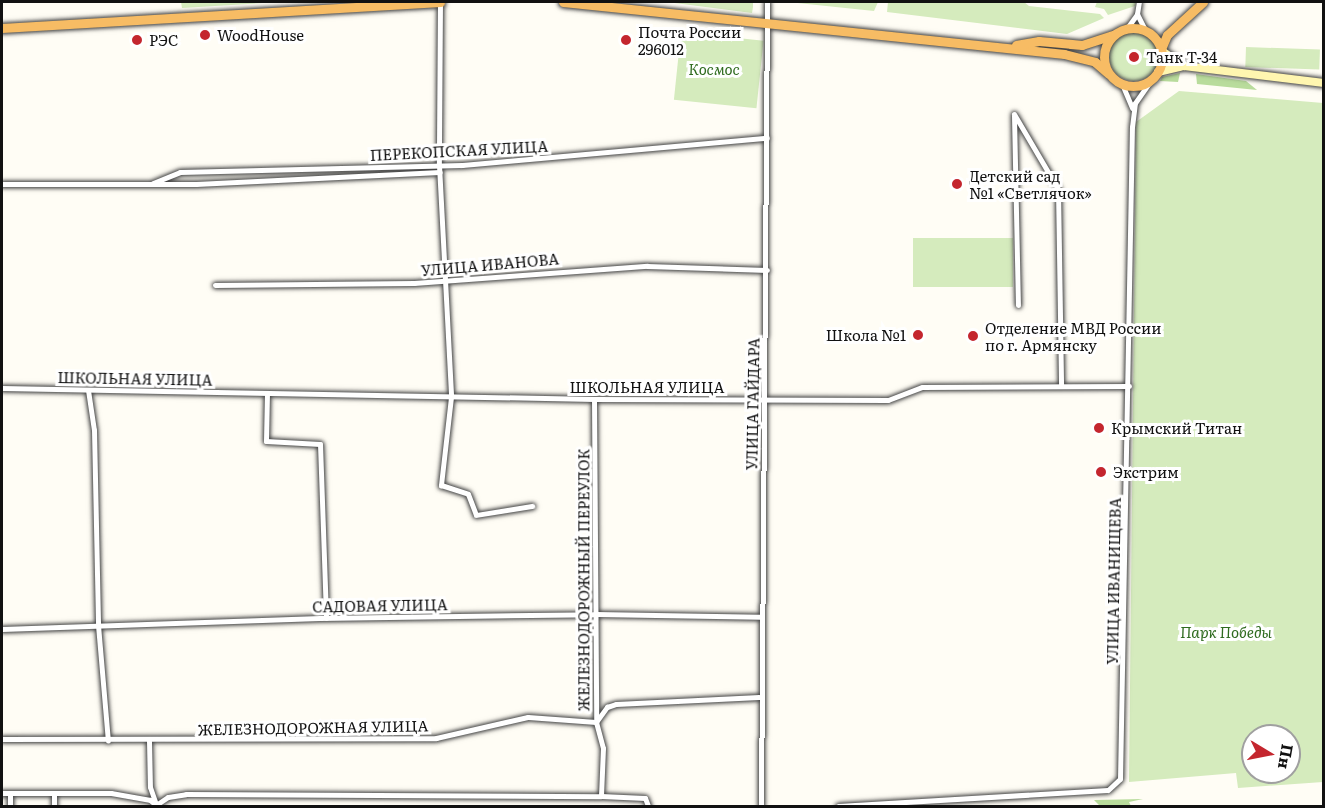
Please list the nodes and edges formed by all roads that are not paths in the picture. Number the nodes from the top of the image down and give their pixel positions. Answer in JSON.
{"nodes":[{"id":1,"x":440,"y":2,"type":"edge"},
{"id":2,"x":563,"y":2,"type":"edge"},
{"id":3,"x":767,"y":2,"type":"edge"},
{"id":4,"x":1139,"y":2,"type":"edge"},
{"id":5,"x":1203,"y":2,"type":"edge"},
{"id":6,"x":1137,"y":14,"type":"junction"},
{"id":7,"x":769,"y":23,"type":"junction"},
{"id":8,"x":1176,"y":24,"type":"junction"},
{"id":9,"x":2,"y":27,"type":"edge"},
{"id":10,"x":1127,"y":28,"type":"junction"},
{"id":11,"x":1147,"y":31,"type":"junction"},
{"id":12,"x":1113,"y":35,"type":"junction"},
{"id":13,"x":1001,"y":46,"type":"junction"},
{"id":14,"x":1162,"y":50,"type":"junction"},
{"id":15,"x":1184,"y":66,"type":"junction"},
{"id":16,"x":1109,"y":74,"type":"junction"},
{"id":17,"x":1155,"y":75,"type":"junction"},
{"id":18,"x":1323,"y":83,"type":"edge"},
{"id":19,"x":1122,"y":84,"type":"junction"},
{"id":20,"x":1133,"y":115,"type":"junction"},
{"id":21,"x":768,"y":138,"type":"junction"},
{"id":22,"x":439,"y":165,"type":"junction"},
{"id":23,"x":440,"y":172,"type":"junction"},
{"id":24,"x":153,"y":183,"type":"junction"},
{"id":25,"x":2,"y":184,"type":"edge"},
{"id":26,"x":767,"y":270,"type":"junction"},
{"id":27,"x":446,"y":278,"type":"junction"},
{"id":28,"x":215,"y":285,"type":"dead end"},
{"id":29,"x":1018,"y":305,"type":"dead end"},
{"id":30,"x":1061,"y":386,"type":"junction"},
{"id":31,"x":1129,"y":386,"type":"junction"},
{"id":32,"x":2,"y":388,"type":"edge"},
{"id":33,"x":88,"y":390,"type":"junction"},
{"id":34,"x":267,"y":393,"type":"junction"},
{"id":35,"x":451,"y":397,"type":"junction"},
{"id":36,"x":594,"y":399,"type":"junction"},
{"id":37,"x":764,"y":399,"type":"junction"},
{"id":38,"x":532,"y":506,"type":"dead end"},
{"id":39,"x":596,"y":614,"type":"junction"},
{"id":40,"x":760,"y":617,"type":"junction"},
{"id":41,"x":326,"y":618,"type":"junction"},
{"id":42,"x":98,"y":625,"type":"junction"},
{"id":43,"x":2,"y":629,"type":"edge"},
{"id":44,"x":759,"y":698,"type":"junction"},
{"id":45,"x":596,"y":722,"type":"junction"},
{"id":46,"x":2,"y":739,"type":"edge"},
{"id":47,"x":108,"y":741,"type":"junction"},
{"id":48,"x":149,"y":741,"type":"junction"},
{"id":49,"x":54,"y":793,"type":"junction"},
{"id":50,"x":2,"y":794,"type":"edge"},
{"id":51,"x":10,"y":794,"type":"junction"},
{"id":52,"x":601,"y":796,"type":"junction"},
{"id":53,"x":157,"y":806,"type":"edge"},
{"id":54,"x":10,"y":807,"type":"edge"},
{"id":55,"x":54,"y":807,"type":"edge"},
{"id":56,"x":648,"y":807,"type":"edge"},
{"id":57,"x":761,"y":807,"type":"edge"},
{"id":58,"x":838,"y":807,"type":"edge"}],
"edges":[{"from":1,"to":9,"type":"highway"},
{"from":1,"to":22,"type":"street"},
{"from":2,"to":7,"type":"highway"},
{"from":3,"to":7,"type":"street","name":"УЛИЦА ГАЙДАРА"},
{"from":4,"to":6,"type":"street"},
{"from":5,"to":8,"type":"highway"},
{"from":6,"to":10,"type":"street"},
{"from":6,"to":11,"type":"street"},
{"from":7,"to":13,"type":"highway"},
{"from":7,"to":21,"type":"street","name":"УЛИЦА ГАЙДАРА"},
{"from":8,"to":11,"type":"highway"},
{"from":8,"to":14,"type":"highway"},
{"from":10,"to":11,"type":"highway"},
{"from":10,"to":12,"type":"highway"},
{"from":11,"to":14,"type":"highway"},
{"from":12,"to":13,"type":"highway"},
{"from":12,"to":16,"type":"highway"},
{"from":13,"to":16,"type":"highway"},
{"from":14,"to":15,"type":"main road"},
{"from":14,"to":17,"type":"highway"},
{"from":15,"to":17,"type":"main road"},
{"from":15,"to":18,"type":"main road"},
{"from":16,"to":19,"type":"highway"},
{"from":17,"to":19,"type":"highway"},
{"from":17,"to":20,"type":"street","name":"УЛИЦА ИВАНИЩЕВА"},
{"from":19,"to":20,"type":"street","name":"УЛИЦА ИВАНИЩЕВА"},
{"from":20,"to":31,"type":"street","name":"УЛИЦА ИВАНИЩЕВА"},
{"from":21,"to":22,"type":"street","name":"ПЕРЕКОПСКАЯ УЛИЦА"},
{"from":21,"to":26,"type":"street","name":"УЛИЦА ГАЙДАРА"},
{"from":22,"to":23,"type":"street"},
{"from":22,"to":24,"type":"street","name":"ПЕРЕКОПСКАЯ УЛИЦА"},
{"from":23,"to":24,"type":"street","name":"ПЕРЕКОПСКАЯ УЛИЦА"},
{"from":23,"to":27,"type":"street"},
{"from":24,"to":25,"type":"street","name":"ПЕРЕКОПСКАЯ УЛИЦА"},
{"from":26,"to":27,"type":"street","name":"УЛИЦА ИВАНОВА"},
{"from":26,"to":37,"type":"street","name":"УЛИЦА ГАЙДАРА"},
{"from":27,"to":28,"type":"street","name":"УЛИЦА ИВАНОВА"},
{"from":27,"to":35,"type":"street"},
{"from":29,"to":30,"type":"street"},
{"from":30,"to":31,"type":"street","name":"ШКОЛЬНАЯ УЛИЦА"},
{"from":30,"to":37,"type":"street","name":"ШКОЛЬНАЯ УЛИЦА"},
{"from":31,"to":58,"type":"street","name":"УЛИЦА ИВАНИЩЕВА"},
{"from":32,"to":33,"type":"street","name":"ШКОЛЬНАЯ УЛИЦА"},
{"from":33,"to":34,"type":"street","name":"ШКОЛЬНАЯ УЛИЦА"},
{"from":33,"to":42,"type":"street"},
{"from":34,"to":35,"type":"street","name":"ШКОЛЬНАЯ УЛИЦА"},
{"from":34,"to":41,"type":"street"},
{"from":35,"to":36,"type":"street","name":"ШКОЛЬНАЯ УЛИЦА"},
{"from":35,"to":38,"type":"street"},
{"from":36,"to":37,"type":"street","name":"ШКОЛЬНАЯ УЛИЦА"},
{"from":36,"to":39,"type":"street","name":"ЖЕЛЕЗНОДОРОЖНЫЙ ПЕРЕУЛОК"},
{"from":37,"to":40,"type":"street","name":"УЛИЦА ГАЙДАРА"},
{"from":39,"to":40,"type":"street","name":"САДОВАЯ УЛИЦА"},
{"from":39,"to":41,"type":"street","name":"САДОВАЯ УЛИЦА"},
{"from":39,"to":45,"type":"street","name":"ЖЕЛЕЗНОДОРОЖНЫЙ ПЕРЕУЛОК"},
{"from":40,"to":44,"type":"street","name":"УЛИЦА ГАЙДАРА"},
{"from":41,"to":42,"type":"street","name":"САДОВАЯ УЛИЦА"},
{"from":42,"to":43,"type":"street","name":"САДОВАЯ УЛИЦА"},
{"from":42,"to":47,"type":"street"},
{"from":44,"to":45,"type":"street"},
{"from":44,"to":57,"type":"street","name":"УЛИЦА ГАЙДАРА"},
{"from":45,"to":48,"type":"street","name":"ЖЕЛЕЗНОДОРОЖНАЯ УЛИЦА"},
{"from":45,"to":52,"type":"street","name":"ЖЕЛЕЗНОДОРОЖНЫЙ ПЕРЕУЛОК"},
{"from":46,"to":47,"type":"street","name":"ЖЕЛЕЗНОДОРОЖНАЯ УЛИЦА"},
{"from":47,"to":48,"type":"street","name":"ЖЕЛЕЗНОДОРОЖНАЯ УЛИЦА"},
{"from":48,"to":53,"type":"street"},
{"from":49,"to":51,"type":"street"},
{"from":49,"to":53,"type":"street"},
{"from":49,"to":55,"type":"street"},
{"from":50,"to":51,"type":"street"},
{"from":51,"to":54,"type":"street"},
{"from":52,"to":53,"type":"street"},
{"from":52,"to":56,"type":"street"}]}
